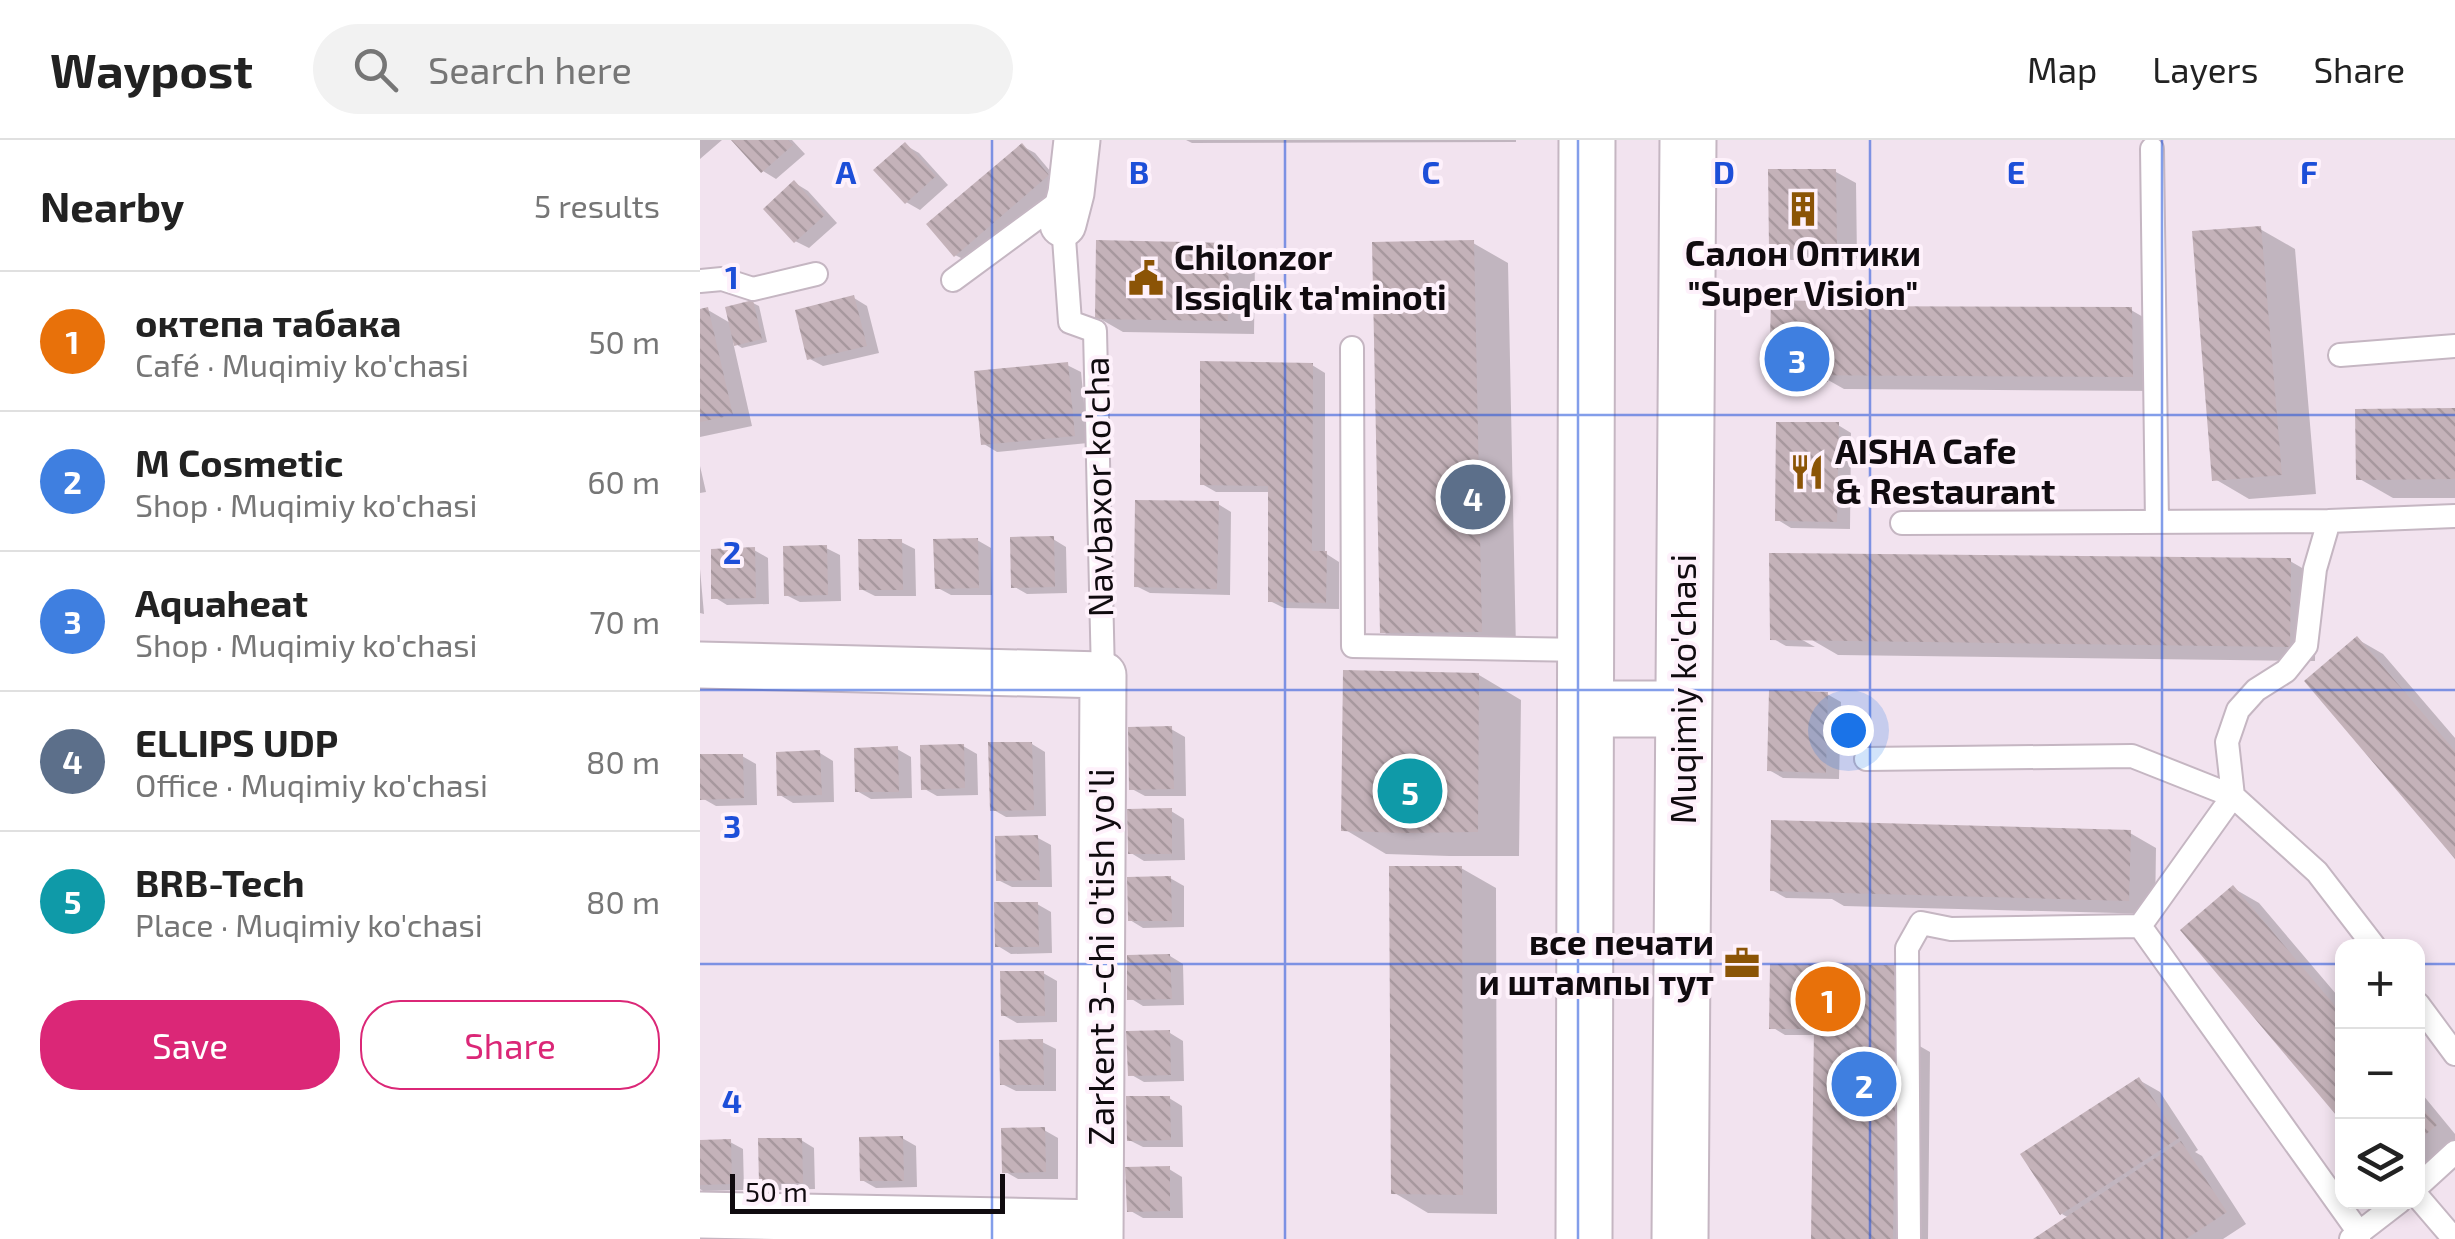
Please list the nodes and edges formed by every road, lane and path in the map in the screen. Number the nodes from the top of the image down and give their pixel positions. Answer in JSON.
{"nodes":[{"id":1,"x":1077,"y":140,"type":"edge"},
{"id":2,"x":1587,"y":140,"type":"edge"},
{"id":3,"x":1688,"y":140,"type":"edge"},
{"id":4,"x":2152,"y":150,"type":"dead end"},
{"id":5,"x":1067,"y":209,"type":"junction"},
{"id":6,"x":816,"y":274,"type":"dead end"},
{"id":7,"x":952,"y":280,"type":"dead end"},
{"id":8,"x":700,"y":281,"type":"edge"},
{"id":9,"x":2455,"y":346,"type":"edge"},
{"id":10,"x":1352,"y":348,"type":"dead end"},
{"id":11,"x":2340,"y":354,"type":"dead end"},
{"id":12,"x":2455,"y":516,"type":"edge"},
{"id":13,"x":2329,"y":520,"type":"junction"},
{"id":14,"x":2157,"y":522,"type":"junction"},
{"id":15,"x":1902,"y":523,"type":"dead end"},
{"id":16,"x":1586,"y":650,"type":"junction"},
{"id":17,"x":700,"y":665,"type":"edge"},
{"id":18,"x":1103,"y":675,"type":"junction"},
{"id":19,"x":1586,"y":709,"type":"junction"},
{"id":20,"x":1684,"y":709,"type":"junction"},
{"id":21,"x":1866,"y":759,"type":"dead end"},
{"id":22,"x":2234,"y":796,"type":"junction"},
{"id":23,"x":2140,"y":926,"type":"junction"},
{"id":24,"x":2369,"y":939,"type":"edge"},
{"id":25,"x":2425,"y":1013,"type":"edge"},
{"id":26,"x":2455,"y":1054,"type":"edge"},
{"id":27,"x":2455,"y":1152,"type":"edge"},
{"id":28,"x":2425,"y":1180,"type":"edge"},
{"id":29,"x":2425,"y":1204,"type":"edge"},
{"id":30,"x":2390,"y":1209,"type":"edge"},
{"id":31,"x":700,"y":1214,"type":"edge"},
{"id":32,"x":1100,"y":1231,"type":"edge"},
{"id":33,"x":2355,"y":1236,"type":"edge"},
{"id":34,"x":1584,"y":1239,"type":"edge"},
{"id":35,"x":1680,"y":1239,"type":"edge"},
{"id":36,"x":1909,"y":1239,"type":"edge"},
{"id":37,"x":2454,"y":1239,"type":"edge"}],
"edges":[{"from":1,"to":5,"type":"street","name":"Navbaxor ko'cha"},
{"from":2,"to":16,"type":"main road"},
{"from":3,"to":20,"type":"main road","name":"Muqimiy ko'chasi"},
{"from":4,"to":14,"type":"lane"},
{"from":5,"to":7,"type":"lane"},
{"from":5,"to":18,"type":"lane","name":"Navbaxor ko'cha"},
{"from":6,"to":8,"type":"lane"},
{"from":9,"to":11,"type":"lane"},
{"from":10,"to":16,"type":"lane"},
{"from":12,"to":13,"type":"lane"},
{"from":13,"to":14,"type":"lane"},
{"from":13,"to":22,"type":"lane"},
{"from":14,"to":15,"type":"lane"},
{"from":16,"to":19,"type":"main road"},
{"from":17,"to":18,"type":"street"},
{"from":18,"to":32,"type":"street","name":"Zarkent 3-chi o'tish yo'li"},
{"from":19,"to":20,"type":"main road"},
{"from":19,"to":34,"type":"main road"},
{"from":20,"to":35,"type":"main road","name":"Muqimiy ko'chasi"},
{"from":21,"to":22,"type":"lane"},
{"from":22,"to":23,"type":"lane"},
{"from":22,"to":24,"type":"lane"},
{"from":23,"to":33,"type":"lane"},
{"from":23,"to":36,"type":"lane"},
{"from":25,"to":26,"type":"lane"},
{"from":27,"to":28,"type":"lane"},
{"from":29,"to":37,"type":"lane"},
{"from":30,"to":33,"type":"lane"},
{"from":31,"to":32,"type":"street"}]}
